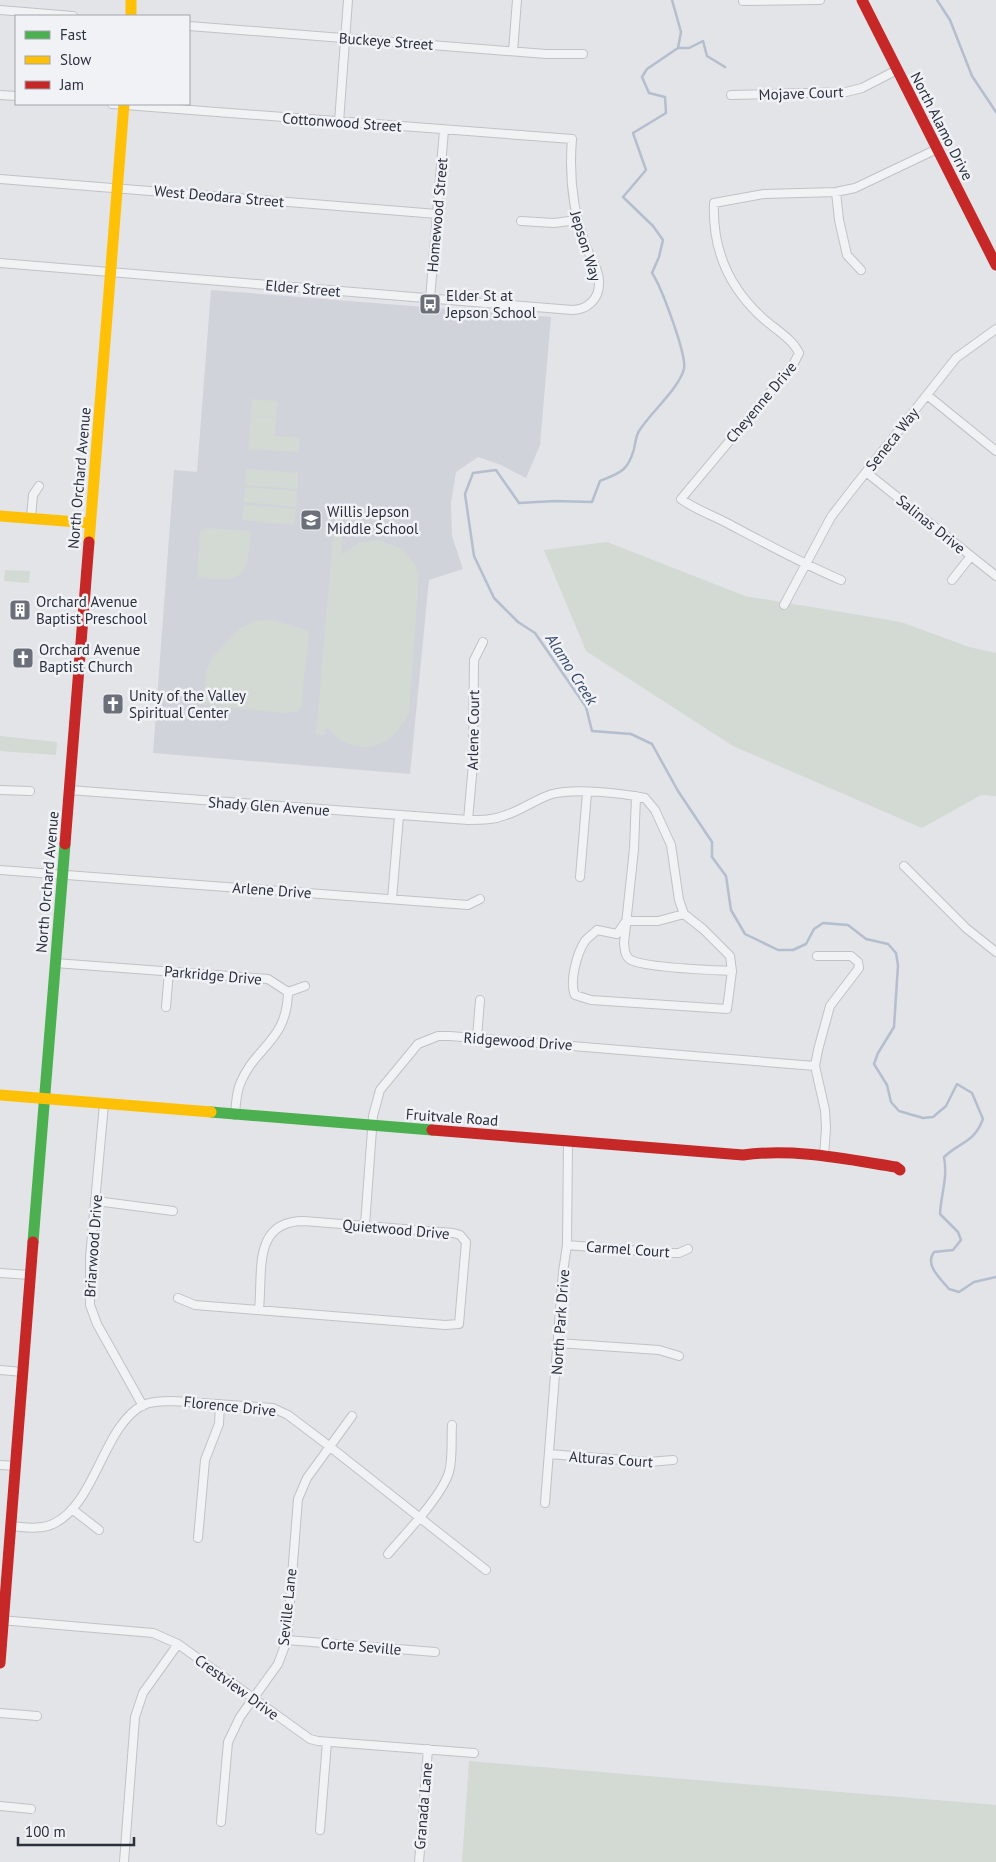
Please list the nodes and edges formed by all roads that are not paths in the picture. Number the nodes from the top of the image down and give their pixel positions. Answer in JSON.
{"nodes":[{"id":1,"x":131,"y":0,"type":"edge"},
{"id":2,"x":348,"y":0,"type":"edge"},
{"id":3,"x":516,"y":0,"type":"edge"},
{"id":4,"x":820,"y":0,"type":"edge"},
{"id":5,"x":862,"y":0,"type":"edge"},
{"id":6,"x":743,"y":1,"type":"edge"},
{"id":7,"x":0,"y":10,"type":"edge"},
{"id":8,"x":61,"y":15,"type":"edge"},
{"id":9,"x":131,"y":15,"type":"edge"},
{"id":10,"x":190,"y":26,"type":"edge"},
{"id":11,"x":345,"y":38,"type":"junction"},
{"id":12,"x":513,"y":51,"type":"junction"},
{"id":13,"x":583,"y":54,"type":"dead end"},
{"id":14,"x":897,"y":70,"type":"junction"},
{"id":15,"x":0,"y":95,"type":"edge"},
{"id":16,"x":731,"y":95,"type":"dead end"},
{"id":17,"x":15,"y":96,"type":"edge"},
{"id":18,"x":120,"y":105,"type":"edge"},
{"id":19,"x":132,"y":105,"type":"edge"},
{"id":20,"x":339,"y":122,"type":"junction"},
{"id":21,"x":444,"y":130,"type":"junction"},
{"id":22,"x":572,"y":139,"type":"joint"},
{"id":23,"x":937,"y":150,"type":"junction"},
{"id":24,"x":0,"y":179,"type":"edge"},
{"id":25,"x":117,"y":188,"type":"junction"},
{"id":26,"x":836,"y":192,"type":"junction"},
{"id":27,"x":437,"y":214,"type":"junction"},
{"id":28,"x":577,"y":220,"type":"junction"},
{"id":29,"x":521,"y":221,"type":"dead end"},
{"id":30,"x":0,"y":262,"type":"edge"},
{"id":31,"x":996,"y":265,"type":"edge"},
{"id":32,"x":861,"y":270,"type":"dead end"},
{"id":33,"x":110,"y":271,"type":"junction"},
{"id":34,"x":598,"y":293,"type":"joint"},
{"id":35,"x":430,"y":299,"type":"junction"},
{"id":36,"x":996,"y":329,"type":"edge"},
{"id":37,"x":927,"y":395,"type":"junction"},
{"id":38,"x":996,"y":451,"type":"edge"},
{"id":39,"x":866,"y":472,"type":"junction"},
{"id":40,"x":39,"y":486,"type":"dead end"},
{"id":41,"x":0,"y":516,"type":"edge"},
{"id":42,"x":31,"y":518,"type":"junction"},
{"id":43,"x":90,"y":523,"type":"junction"},
{"id":44,"x":971,"y":556,"type":"junction"},
{"id":45,"x":805,"y":564,"type":"junction"},
{"id":46,"x":996,"y":576,"type":"edge"},
{"id":47,"x":842,"y":580,"type":"dead end"},
{"id":48,"x":952,"y":580,"type":"dead end"},
{"id":49,"x":784,"y":605,"type":"dead end"},
{"id":50,"x":483,"y":642,"type":"dead end"},
{"id":51,"x":0,"y":790,"type":"edge"},
{"id":52,"x":69,"y":790,"type":"junction"},
{"id":53,"x":30,"y":791,"type":"dead end"},
{"id":54,"x":587,"y":793,"type":"junction"},
{"id":55,"x":636,"y":796,"type":"junction"},
{"id":56,"x":399,"y":816,"type":"junction"},
{"id":57,"x":468,"y":820,"type":"junction"},
{"id":58,"x":904,"y":866,"type":"dead end"},
{"id":59,"x":0,"y":870,"type":"edge"},
{"id":60,"x":63,"y":874,"type":"junction"},
{"id":61,"x":580,"y":877,"type":"dead end"},
{"id":62,"x":480,"y":899,"type":"dead end"},
{"id":63,"x":392,"y":900,"type":"junction"},
{"id":64,"x":684,"y":914,"type":"junction"},
{"id":65,"x":626,"y":921,"type":"junction"},
{"id":66,"x":996,"y":952,"type":"edge"},
{"id":67,"x":817,"y":956,"type":"dead end"},
{"id":68,"x":56,"y":963,"type":"junction"},
{"id":69,"x":169,"y":971,"type":"junction"},
{"id":70,"x":732,"y":972,"type":"junction"},
{"id":71,"x":305,"y":986,"type":"dead end"},
{"id":72,"x":288,"y":992,"type":"junction"},
{"id":73,"x":480,"y":1000,"type":"dead end"},
{"id":74,"x":166,"y":1007,"type":"dead end"},
{"id":75,"x":477,"y":1038,"type":"junction"},
{"id":76,"x":815,"y":1066,"type":"junction"},
{"id":77,"x":0,"y":1096,"type":"edge"},
{"id":78,"x":45,"y":1100,"type":"junction"},
{"id":79,"x":104,"y":1104,"type":"junction"},
{"id":80,"x":235,"y":1115,"type":"junction"},
{"id":81,"x":373,"y":1127,"type":"junction"},
{"id":82,"x":568,"y":1141,"type":"junction"},
{"id":83,"x":824,"y":1156,"type":"junction"},
{"id":84,"x":900,"y":1170,"type":"dead end"},
{"id":85,"x":96,"y":1202,"type":"junction"},
{"id":86,"x":173,"y":1211,"type":"dead end"},
{"id":87,"x":366,"y":1225,"type":"junction"},
{"id":88,"x":567,"y":1245,"type":"junction"},
{"id":89,"x":688,"y":1249,"type":"dead end"},
{"id":90,"x":0,"y":1273,"type":"edge"},
{"id":91,"x":30,"y":1275,"type":"junction"},
{"id":92,"x":178,"y":1298,"type":"dead end"},
{"id":93,"x":259,"y":1309,"type":"junction"},
{"id":94,"x":558,"y":1343,"type":"junction"},
{"id":95,"x":679,"y":1356,"type":"dead end"},
{"id":96,"x":0,"y":1370,"type":"edge"},
{"id":97,"x":23,"y":1372,"type":"junction"},
{"id":98,"x":220,"y":1404,"type":"junction"},
{"id":99,"x":143,"y":1406,"type":"junction"},
{"id":100,"x":352,"y":1416,"type":"dead end"},
{"id":101,"x":452,"y":1426,"type":"dead end"},
{"id":102,"x":329,"y":1446,"type":"junction"},
{"id":103,"x":549,"y":1454,"type":"junction"},
{"id":104,"x":673,"y":1460,"type":"dead end"},
{"id":105,"x":0,"y":1464,"type":"edge"},
{"id":106,"x":16,"y":1466,"type":"junction"},
{"id":107,"x":545,"y":1503,"type":"dead end"},
{"id":108,"x":72,"y":1509,"type":"junction"},
{"id":109,"x":419,"y":1517,"type":"junction"},
{"id":110,"x":11,"y":1526,"type":"junction"},
{"id":111,"x":99,"y":1530,"type":"dead end"},
{"id":112,"x":198,"y":1538,"type":"dead end"},
{"id":113,"x":388,"y":1554,"type":"dead end"},
{"id":114,"x":486,"y":1570,"type":"dead end"},
{"id":115,"x":2,"y":1620,"type":"edge"},
{"id":116,"x":287,"y":1640,"type":"junction"},
{"id":117,"x":178,"y":1644,"type":"junction"},
{"id":118,"x":435,"y":1652,"type":"dead end"},
{"id":119,"x":0,"y":1663,"type":"edge"},
{"id":120,"x":252,"y":1698,"type":"junction"},
{"id":121,"x":0,"y":1713,"type":"edge"},
{"id":122,"x":37,"y":1716,"type":"dead end"},
{"id":123,"x":327,"y":1742,"type":"junction"},
{"id":124,"x":428,"y":1749,"type":"junction"},
{"id":125,"x":474,"y":1753,"type":"dead end"},
{"id":126,"x":0,"y":1806,"type":"edge"},
{"id":127,"x":32,"y":1809,"type":"dead end"},
{"id":128,"x":221,"y":1822,"type":"dead end"},
{"id":129,"x":320,"y":1830,"type":"dead end"},
{"id":130,"x":124,"y":1862,"type":"edge"},
{"id":131,"x":419,"y":1862,"type":"edge"}],
"edges":[{"from":1,"to":9,"type":"street"},
{"from":2,"to":11,"type":"street"},
{"from":3,"to":12,"type":"street"},
{"from":4,"to":6,"type":"street"},
{"from":5,"to":14,"type":"street","name":"North Alamo Drive"},
{"from":7,"to":8,"type":"street"},
{"from":10,"to":11,"type":"street","name":"Buckeye Street"},
{"from":11,"to":12,"type":"street","name":"Buckeye Street"},
{"from":11,"to":20,"type":"street"},
{"from":12,"to":13,"type":"street","name":"Buckeye Street"},
{"from":14,"to":16,"type":"street","name":"Mojave Court"},
{"from":14,"to":23,"type":"street","name":"North Alamo Drive"},
{"from":15,"to":17,"type":"street"},
{"from":18,"to":25,"type":"street","name":"North Orchard Avenue"},
{"from":19,"to":20,"type":"street","name":"Cottonwood Street"},
{"from":20,"to":21,"type":"street","name":"Cottonwood Street"},
{"from":21,"to":22,"type":"street","name":"Cottonwood Street"},
{"from":21,"to":27,"type":"street","name":"Homewood Street"},
{"from":22,"to":28,"type":"street","name":"Jepson Way"},
{"from":23,"to":26,"type":"street","name":"Cheyenne Drive"},
{"from":23,"to":31,"type":"street","name":"North Alamo Drive"},
{"from":24,"to":25,"type":"street","name":"West Deodara Street"},
{"from":25,"to":27,"type":"street","name":"West Deodara Street"},
{"from":25,"to":33,"type":"street","name":"North Orchard Avenue"},
{"from":26,"to":32,"type":"street"},
{"from":26,"to":45,"type":"street","name":"Cheyenne Drive"},
{"from":27,"to":35,"type":"street","name":"Homewood Street"},
{"from":28,"to":29,"type":"street"},
{"from":28,"to":34,"type":"street","name":"Jepson Way"},
{"from":30,"to":33,"type":"street","name":"Elder Street"},
{"from":33,"to":35,"type":"street","name":"Elder Street"},
{"from":33,"to":43,"type":"street","name":"North Orchard Avenue"},
{"from":34,"to":35,"type":"street","name":"Elder Street"},
{"from":36,"to":37,"type":"street","name":"Seneca Way"},
{"from":37,"to":38,"type":"street"},
{"from":37,"to":39,"type":"street","name":"Seneca Way"},
{"from":39,"to":44,"type":"street","name":"Salinas Drive"},
{"from":39,"to":45,"type":"street","name":"Seneca Way"},
{"from":40,"to":42,"type":"street"},
{"from":41,"to":42,"type":"street"},
{"from":42,"to":43,"type":"street"},
{"from":43,"to":52,"type":"street","name":"North Orchard Avenue"},
{"from":44,"to":46,"type":"street","name":"Salinas Drive"},
{"from":44,"to":48,"type":"street"},
{"from":45,"to":47,"type":"street"},
{"from":45,"to":49,"type":"street","name":"Seneca Way"},
{"from":50,"to":57,"type":"street","name":"Arlene Court"},
{"from":51,"to":53,"type":"street"},
{"from":52,"to":56,"type":"street","name":"Shady Glen Avenue"},
{"from":52,"to":60,"type":"street","name":"North Orchard Avenue"},
{"from":54,"to":55,"type":"street","name":"Shady Glen Avenue"},
{"from":54,"to":57,"type":"street","name":"Shady Glen Avenue"},
{"from":54,"to":61,"type":"street"},
{"from":55,"to":64,"type":"street"},
{"from":55,"to":65,"type":"street"},
{"from":56,"to":57,"type":"street","name":"Shady Glen Avenue"},
{"from":56,"to":63,"type":"street"},
{"from":58,"to":66,"type":"street"},
{"from":59,"to":60,"type":"street","name":"Arlene Drive"},
{"from":60,"to":63,"type":"street","name":"Arlene Drive"},
{"from":60,"to":68,"type":"street","name":"North Orchard Avenue"},
{"from":62,"to":63,"type":"street","name":"Arlene Drive"},
{"from":64,"to":65,"type":"street"},
{"from":64,"to":70,"type":"street"},
{"from":65,"to":70,"type":"street"},
{"from":65,"to":70,"type":"street"},
{"from":67,"to":76,"type":"street"},
{"from":68,"to":69,"type":"street","name":"Parkridge Drive"},
{"from":68,"to":78,"type":"street","name":"North Orchard Avenue"},
{"from":69,"to":72,"type":"street","name":"Parkridge Drive"},
{"from":69,"to":74,"type":"street"},
{"from":71,"to":72,"type":"street"},
{"from":72,"to":80,"type":"street"},
{"from":73,"to":75,"type":"street"},
{"from":75,"to":76,"type":"street","name":"Ridgewood Drive"},
{"from":75,"to":81,"type":"street","name":"Ridgewood Drive"},
{"from":76,"to":83,"type":"street"},
{"from":77,"to":78,"type":"street","name":"Fruitvale Road"},
{"from":78,"to":79,"type":"street","name":"Fruitvale Road"},
{"from":78,"to":91,"type":"street","name":"North Orchard Avenue"},
{"from":79,"to":80,"type":"street","name":"Fruitvale Road"},
{"from":79,"to":85,"type":"street","name":"Briarwood Drive"},
{"from":80,"to":81,"type":"street","name":"Fruitvale Road"},
{"from":81,"to":82,"type":"street","name":"Fruitvale Road"},
{"from":81,"to":87,"type":"street","name":"Ridgewood Drive"},
{"from":82,"to":83,"type":"street","name":"Fruitvale Road"},
{"from":82,"to":88,"type":"street","name":"North Park Drive"},
{"from":83,"to":84,"type":"street","name":"Fruitvale Road"},
{"from":85,"to":86,"type":"street"},
{"from":85,"to":99,"type":"street","name":"Briarwood Drive"},
{"from":87,"to":93,"type":"street","name":"Quietwood Drive"},
{"from":87,"to":93,"type":"street","name":"Quietwood Drive"},
{"from":88,"to":89,"type":"street","name":"Carmel Court"},
{"from":88,"to":94,"type":"street","name":"North Park Drive"},
{"from":90,"to":91,"type":"street"},
{"from":91,"to":97,"type":"street","name":"North Orchard Avenue"},
{"from":92,"to":93,"type":"street"},
{"from":94,"to":95,"type":"street"},
{"from":94,"to":103,"type":"street","name":"North Park Drive"},
{"from":96,"to":97,"type":"street"},
{"from":97,"to":106,"type":"street","name":"North Orchard Avenue"},
{"from":98,"to":99,"type":"street","name":"Florence Drive"},
{"from":98,"to":102,"type":"street","name":"Florence Drive"},
{"from":98,"to":112,"type":"street"},
{"from":99,"to":108,"type":"street","name":"Florence Drive"},
{"from":100,"to":102,"type":"street","name":"Seville Lane"},
{"from":101,"to":109,"type":"street"},
{"from":102,"to":109,"type":"street","name":"Florence Drive"},
{"from":102,"to":116,"type":"street","name":"Seville Lane"},
{"from":103,"to":104,"type":"street","name":"Alturas Court"},
{"from":103,"to":107,"type":"street","name":"North Park Drive"},
{"from":105,"to":106,"type":"street"},
{"from":106,"to":110,"type":"street","name":"North Orchard Avenue"},
{"from":108,"to":110,"type":"street","name":"Florence Drive"},
{"from":108,"to":111,"type":"street"},
{"from":109,"to":113,"type":"street"},
{"from":109,"to":114,"type":"street","name":"Florence Drive"},
{"from":110,"to":115,"type":"street","name":"North Orchard Avenue"},
{"from":115,"to":117,"type":"street","name":"Crestview Drive"},
{"from":115,"to":119,"type":"street","name":"North Orchard Avenue"},
{"from":116,"to":118,"type":"street","name":"Corte Seville"},
{"from":116,"to":120,"type":"street","name":"Seville Lane"},
{"from":117,"to":120,"type":"street","name":"Crestview Drive"},
{"from":117,"to":130,"type":"street"},
{"from":120,"to":123,"type":"street","name":"Crestview Drive"},
{"from":120,"to":128,"type":"street","name":"Seville Lane"},
{"from":121,"to":122,"type":"street"},
{"from":123,"to":124,"type":"street","name":"Crestview Drive"},
{"from":123,"to":129,"type":"street"},
{"from":124,"to":125,"type":"street","name":"Crestview Drive"},
{"from":124,"to":131,"type":"street","name":"Granada Lane"},
{"from":126,"to":127,"type":"street"}]}
